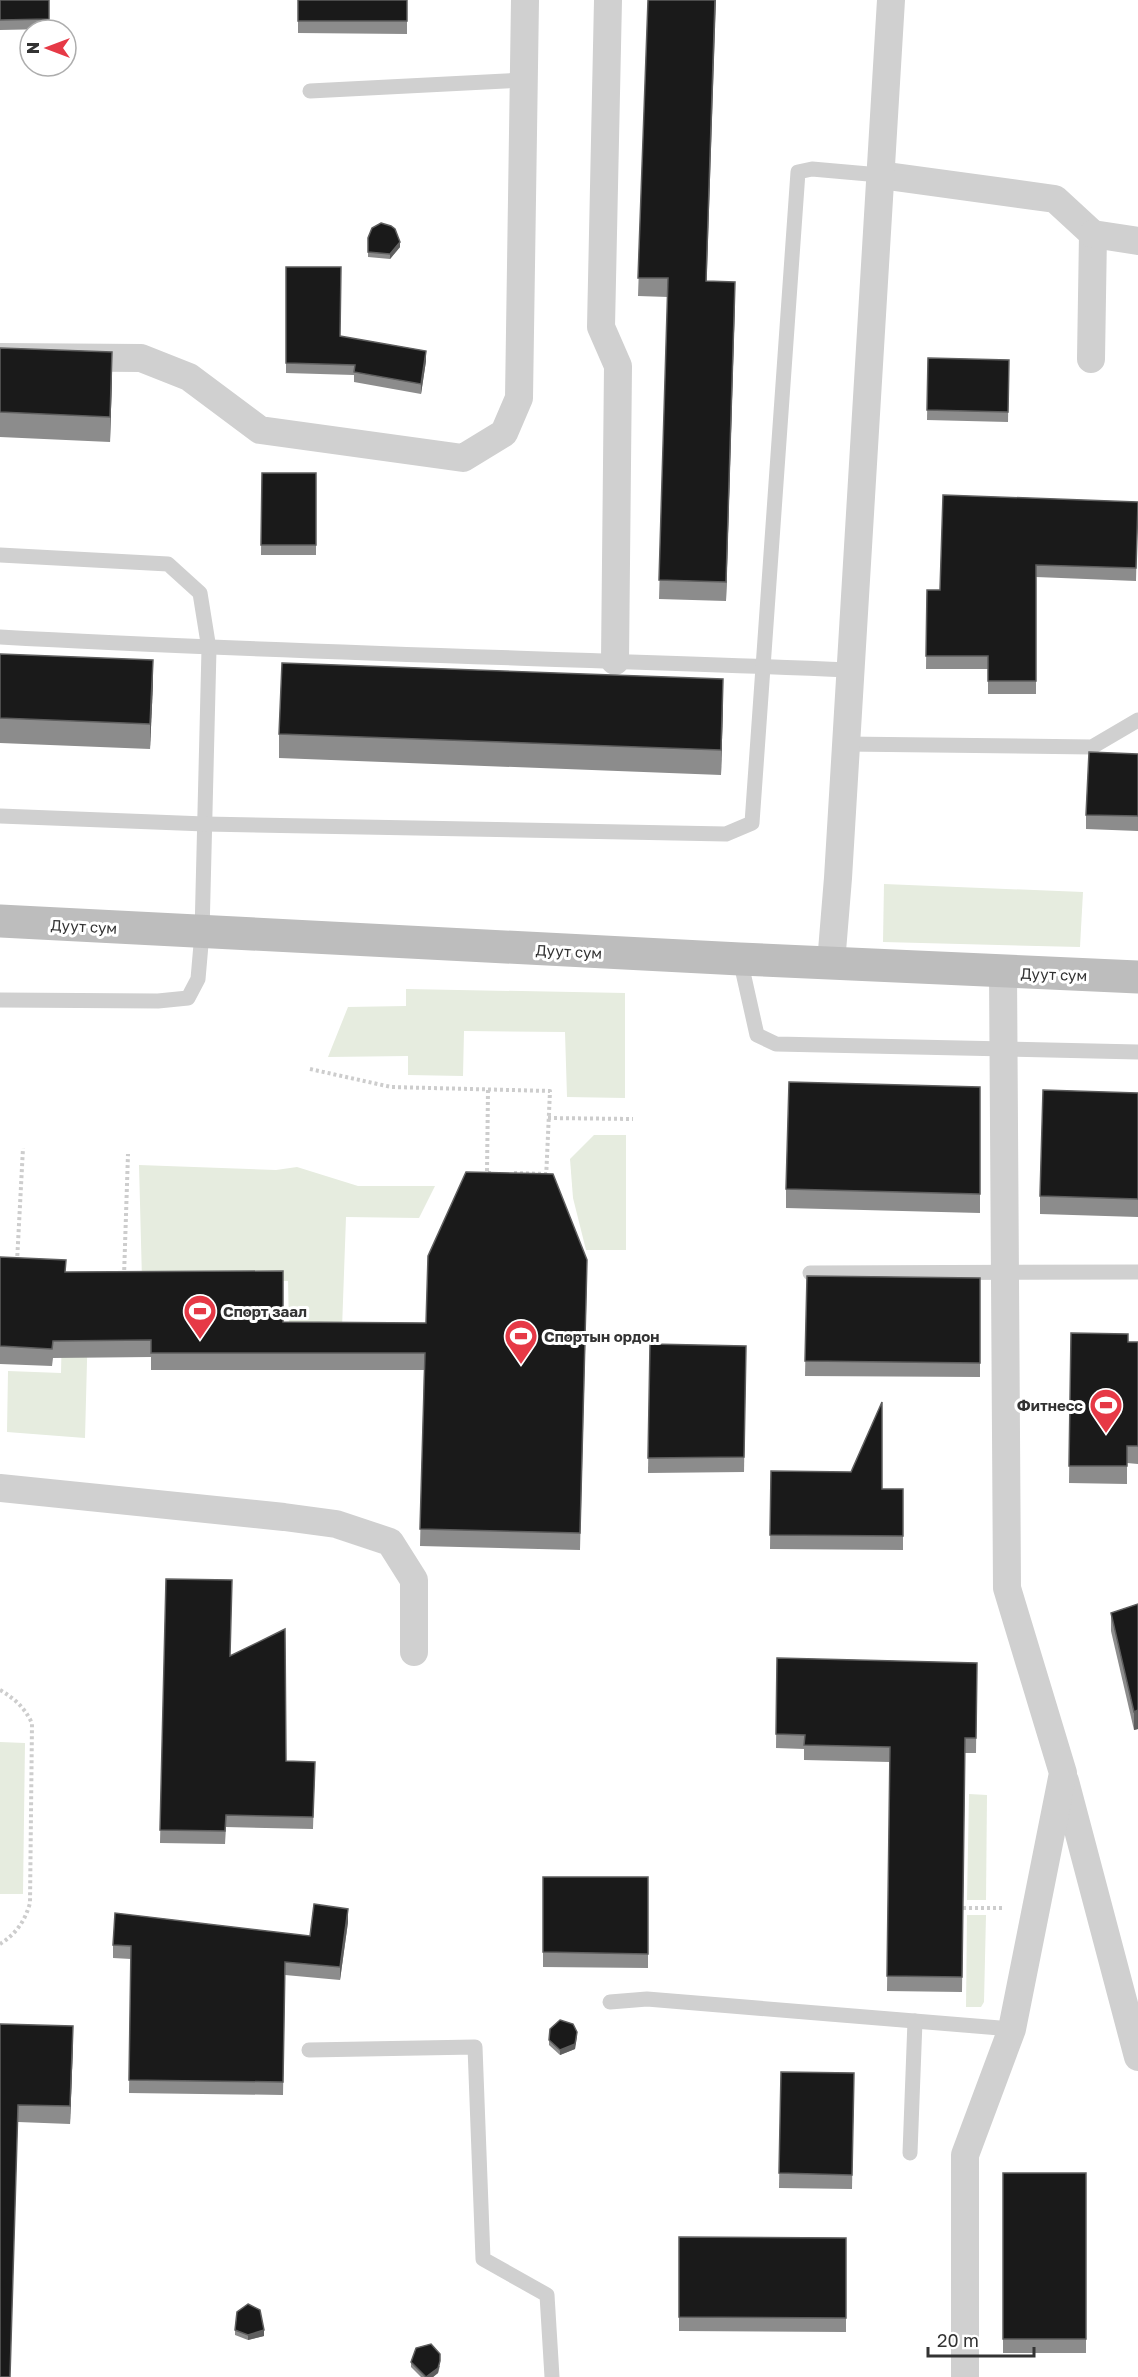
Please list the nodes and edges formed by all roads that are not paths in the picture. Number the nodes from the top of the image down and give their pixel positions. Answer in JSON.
{"nodes":[{"id":1,"x":525,"y":0,"type":"edge"},
{"id":2,"x":608,"y":0,"type":"edge"},
{"id":3,"x":891,"y":0,"type":"edge"},
{"id":4,"x":523,"y":80,"type":"junction"},
{"id":5,"x":310,"y":91,"type":"dead end"},
{"id":6,"x":880,"y":175,"type":"junction"},
{"id":7,"x":1093,"y":234,"type":"junction"},
{"id":8,"x":1138,"y":241,"type":"edge"},
{"id":9,"x":0,"y":357,"type":"edge"},
{"id":10,"x":1092,"y":359,"type":"dead end"},
{"id":11,"x":0,"y":555,"type":"edge"},
{"id":12,"x":0,"y":637,"type":"edge"},
{"id":13,"x":209,"y":648,"type":"junction"},
{"id":14,"x":615,"y":660,"type":"junction"},
{"id":15,"x":763,"y":666,"type":"junction"},
{"id":16,"x":850,"y":670,"type":"junction"},
{"id":17,"x":1138,"y":720,"type":"edge"},
{"id":18,"x":845,"y":744,"type":"junction"},
{"id":19,"x":0,"y":816,"type":"edge"},
{"id":20,"x":205,"y":824,"type":"junction"},
{"id":21,"x":0,"y":921,"type":"edge"},
{"id":22,"x":202,"y":933,"type":"junction"},
{"id":23,"x":740,"y":959,"type":"junction"},
{"id":24,"x":831,"y":963,"type":"junction"},
{"id":25,"x":1003,"y":972,"type":"junction"},
{"id":26,"x":1138,"y":977,"type":"edge"},
{"id":27,"x":0,"y":1000,"type":"edge"},
{"id":28,"x":1004,"y":1049,"type":"junction"},
{"id":29,"x":1138,"y":1052,"type":"edge"},
{"id":30,"x":1005,"y":1272,"type":"junction"},
{"id":31,"x":1138,"y":1272,"type":"edge"},
{"id":32,"x":810,"y":1273,"type":"dead end"},
{"id":33,"x":0,"y":1488,"type":"edge"},
{"id":34,"x":414,"y":1652,"type":"dead end"},
{"id":35,"x":1063,"y":1773,"type":"junction"},
{"id":36,"x":610,"y":2002,"type":"dead end"},
{"id":37,"x":915,"y":2021,"type":"junction"},
{"id":38,"x":1012,"y":2029,"type":"junction"},
{"id":39,"x":309,"y":2050,"type":"dead end"},
{"id":40,"x":1138,"y":2057,"type":"edge"},
{"id":41,"x":910,"y":2153,"type":"dead end"},
{"id":42,"x":552,"y":2377,"type":"edge"},
{"id":43,"x":965,"y":2377,"type":"edge"}],
"edges":[{"from":1,"to":4,"type":"street"},
{"from":2,"to":14,"type":"street"},
{"from":3,"to":6,"type":"street"},
{"from":4,"to":5,"type":"lane"},
{"from":4,"to":9,"type":"street"},
{"from":6,"to":7,"type":"street"},
{"from":6,"to":15,"type":"lane"},
{"from":6,"to":16,"type":"street"},
{"from":7,"to":8,"type":"street"},
{"from":7,"to":10,"type":"street"},
{"from":11,"to":13,"type":"lane"},
{"from":12,"to":13,"type":"lane"},
{"from":13,"to":14,"type":"lane"},
{"from":13,"to":20,"type":"lane"},
{"from":14,"to":15,"type":"lane"},
{"from":15,"to":16,"type":"lane"},
{"from":15,"to":20,"type":"lane"},
{"from":16,"to":18,"type":"street"},
{"from":17,"to":18,"type":"lane"},
{"from":18,"to":24,"type":"street"},
{"from":19,"to":20,"type":"lane"},
{"from":20,"to":22,"type":"lane"},
{"from":21,"to":22,"type":"main road","name":"Дуут сум"},
{"from":22,"to":23,"type":"main road","name":"Дуут сум"},
{"from":22,"to":27,"type":"lane"},
{"from":23,"to":24,"type":"main road","name":"Дуут сум"},
{"from":23,"to":28,"type":"lane"},
{"from":24,"to":25,"type":"main road","name":"Дуут сум"},
{"from":25,"to":26,"type":"main road","name":"Дуут сум"},
{"from":25,"to":28,"type":"street"},
{"from":28,"to":29,"type":"lane"},
{"from":28,"to":30,"type":"street"},
{"from":30,"to":31,"type":"lane"},
{"from":30,"to":32,"type":"lane"},
{"from":30,"to":35,"type":"street"},
{"from":33,"to":34,"type":"street"},
{"from":35,"to":38,"type":"street"},
{"from":35,"to":40,"type":"street"},
{"from":36,"to":37,"type":"lane"},
{"from":37,"to":38,"type":"lane"},
{"from":37,"to":41,"type":"lane"},
{"from":38,"to":43,"type":"street"},
{"from":39,"to":42,"type":"lane"}]}
